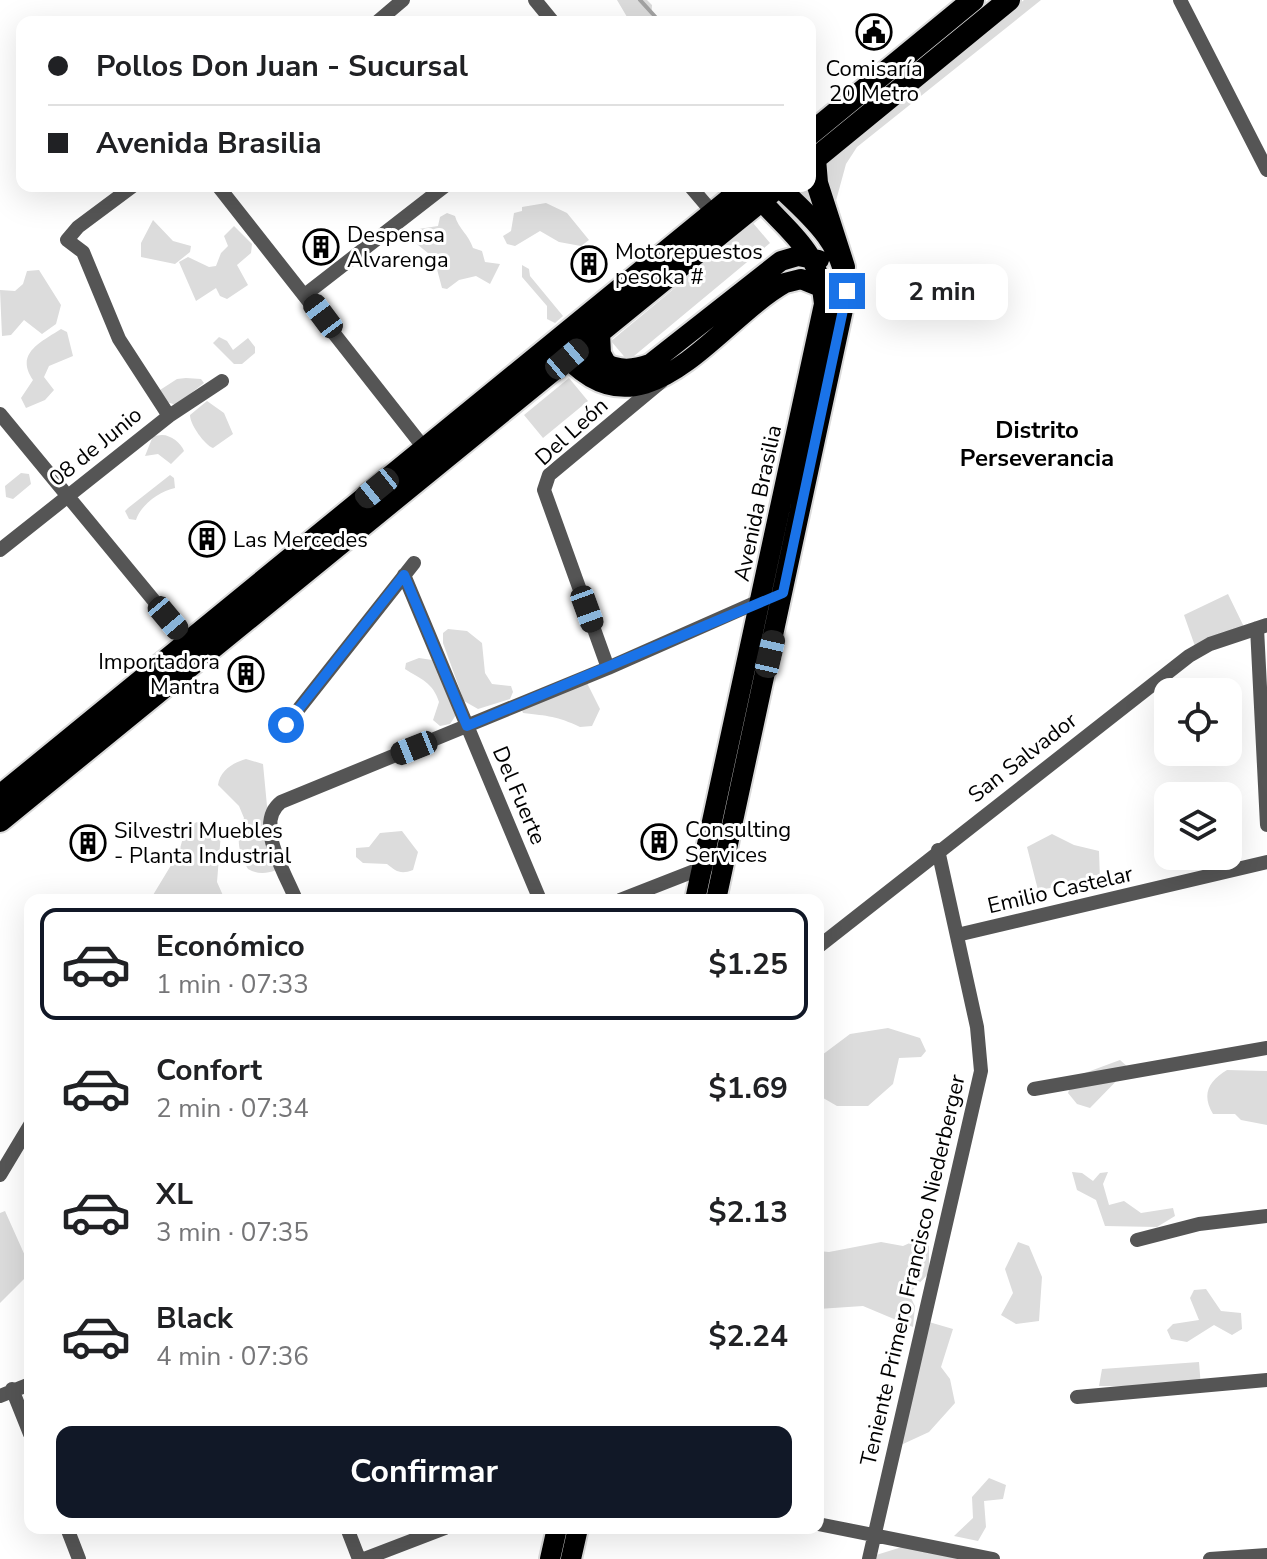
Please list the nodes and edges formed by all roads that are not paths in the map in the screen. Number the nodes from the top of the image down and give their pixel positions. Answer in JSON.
{"nodes":[{"id":1,"x":403,"y":0,"type":"edge"},
{"id":2,"x":535,"y":0,"type":"edge"},
{"id":3,"x":973,"y":0,"type":"edge"},
{"id":4,"x":1180,"y":0,"type":"edge"},
{"id":5,"x":1006,"y":1,"type":"edge"},
{"id":6,"x":384,"y":16,"type":"edge"},
{"id":7,"x":548,"y":16,"type":"edge"},
{"id":8,"x":816,"y":129,"type":"edge"},
{"id":9,"x":1264,"y":152,"type":"edge"},
{"id":10,"x":816,"y":158,"type":"edge"},
{"id":11,"x":1267,"y":170,"type":"edge"},
{"id":12,"x":816,"y":179,"type":"edge"},
{"id":13,"x":125,"y":192,"type":"edge"},
{"id":14,"x":223,"y":192,"type":"edge"},
{"id":15,"x":437,"y":192,"type":"edge"},
{"id":16,"x":695,"y":192,"type":"edge"},
{"id":17,"x":758,"y":192,"type":"edge"},
{"id":18,"x":761,"y":192,"type":"edge"},
{"id":19,"x":767,"y":192,"type":"edge"},
{"id":20,"x":770,"y":192,"type":"edge"},
{"id":21,"x":713,"y":213,"type":"junction"},
{"id":22,"x":813,"y":258,"type":"junction"},
{"id":23,"x":844,"y":267,"type":"junction"},
{"id":24,"x":823,"y":288,"type":"junction"},
{"id":25,"x":306,"y":294,"type":"junction"},
{"id":26,"x":845,"y":314,"type":"junction"},
{"id":27,"x":575,"y":342,"type":"junction"},
{"id":28,"x":606,"y":365,"type":"joint"},
{"id":29,"x":666,"y":378,"type":"junction"},
{"id":30,"x":222,"y":381,"type":"dead end"},
{"id":31,"x":0,"y":414,"type":"edge"},
{"id":32,"x":169,"y":416,"type":"junction"},
{"id":33,"x":431,"y":457,"type":"junction"},
{"id":34,"x":67,"y":496,"type":"junction"},
{"id":35,"x":0,"y":550,"type":"edge"},
{"id":36,"x":783,"y":593,"type":"junction"},
{"id":37,"x":760,"y":601,"type":"junction"},
{"id":38,"x":1262,"y":627,"type":"edge"},
{"id":39,"x":195,"y":650,"type":"junction"},
{"id":40,"x":608,"y":668,"type":"junction"},
{"id":41,"x":286,"y":725,"type":"dead end"},
{"id":42,"x":467,"y":726,"type":"junction"},
{"id":43,"x":0,"y":796,"type":"edge"},
{"id":44,"x":0,"y":821,"type":"edge"},
{"id":45,"x":1267,"y":825,"type":"edge"},
{"id":46,"x":938,"y":850,"type":"junction"},
{"id":47,"x":1267,"y":862,"type":"edge"},
{"id":48,"x":702,"y":866,"type":"junction"},
{"id":49,"x":723,"y":867,"type":"junction"},
{"id":50,"x":294,"y":894,"type":"edge"},
{"id":51,"x":537,"y":894,"type":"edge"},
{"id":52,"x":634,"y":894,"type":"edge"},
{"id":53,"x":696,"y":894,"type":"edge"},
{"id":54,"x":717,"y":894,"type":"edge"},
{"id":55,"x":957,"y":935,"type":"junction"},
{"id":56,"x":824,"y":942,"type":"edge"},
{"id":57,"x":1267,"y":1048,"type":"edge"},
{"id":58,"x":1034,"y":1089,"type":"dead end"},
{"id":59,"x":14,"y":1148,"type":"edge"},
{"id":60,"x":0,"y":1175,"type":"edge"},
{"id":61,"x":1267,"y":1216,"type":"edge"},
{"id":62,"x":1137,"y":1240,"type":"dead end"},
{"id":63,"x":1267,"y":1380,"type":"edge"},
{"id":64,"x":6,"y":1393,"type":"edge"},
{"id":65,"x":1077,"y":1397,"type":"dead end"},
{"id":66,"x":24,"y":1424,"type":"edge"},
{"id":67,"x":824,"y":1525,"type":"edge"},
{"id":68,"x":69,"y":1534,"type":"edge"},
{"id":69,"x":350,"y":1534,"type":"edge"},
{"id":70,"x":429,"y":1534,"type":"edge"},
{"id":71,"x":556,"y":1534,"type":"edge"},
{"id":72,"x":577,"y":1534,"type":"edge"},
{"id":73,"x":874,"y":1535,"type":"junction"},
{"id":74,"x":1267,"y":1555,"type":"edge"},
{"id":75,"x":79,"y":1559,"type":"edge"},
{"id":76,"x":362,"y":1559,"type":"edge"},
{"id":77,"x":550,"y":1559,"type":"edge"},
{"id":78,"x":571,"y":1559,"type":"edge"},
{"id":79,"x":869,"y":1559,"type":"edge"},
{"id":80,"x":993,"y":1559,"type":"edge"},
{"id":81,"x":1210,"y":1559,"type":"edge"}],
"edges":[{"from":1,"to":6,"type":"street"},
{"from":2,"to":7,"type":"street"},
{"from":3,"to":8,"type":"highway"},
{"from":4,"to":9,"type":"street"},
{"from":5,"to":10,"type":"highway"},
{"from":9,"to":11,"type":"street"},
{"from":12,"to":23,"type":"highway"},
{"from":13,"to":32,"type":"street"},
{"from":14,"to":25,"type":"street"},
{"from":15,"to":25,"type":"street"},
{"from":16,"to":21,"type":"street"},
{"from":17,"to":21,"type":"highway"},
{"from":18,"to":27,"type":"highway"},
{"from":19,"to":22,"type":"main road","name":"Avenida Brasilia"},
{"from":20,"to":23,"type":"main road","name":"Avenida Brasilia"},
{"from":21,"to":27,"type":"highway"},
{"from":22,"to":24,"type":"main road","name":"Avenida Brasilia"},
{"from":22,"to":26,"type":"main road"},
{"from":22,"to":28,"type":"main road"},
{"from":23,"to":26,"type":"main road","name":"Avenida Brasilia"},
{"from":24,"to":29,"type":"main road"},
{"from":24,"to":37,"type":"main road","name":"Avenida Brasilia"},
{"from":25,"to":33,"type":"street"},
{"from":26,"to":36,"type":"main road","name":"Avenida Brasilia"},
{"from":27,"to":28,"type":"highway"},
{"from":27,"to":29,"type":"main road"},
{"from":27,"to":33,"type":"highway"},
{"from":29,"to":40,"type":"street","name":"Del León"},
{"from":30,"to":32,"type":"street","name":"08 de Junio"},
{"from":31,"to":34,"type":"street"},
{"from":32,"to":34,"type":"street","name":"08 de Junio"},
{"from":33,"to":39,"type":"highway"},
{"from":34,"to":35,"type":"street","name":"08 de Junio"},
{"from":34,"to":39,"type":"street"},
{"from":36,"to":37,"type":"street"},
{"from":36,"to":49,"type":"main road","name":"Avenida Brasilia"},
{"from":37,"to":40,"type":"street"},
{"from":37,"to":48,"type":"main road","name":"Avenida Brasilia"},
{"from":38,"to":45,"type":"street"},
{"from":38,"to":46,"type":"street","name":"San Salvador"},
{"from":39,"to":43,"type":"highway"},
{"from":39,"to":44,"type":"highway"},
{"from":40,"to":42,"type":"street"},
{"from":41,"to":42,"type":"street","name":"Del Fuerte"},
{"from":42,"to":50,"type":"street"},
{"from":42,"to":51,"type":"street","name":"Del Fuerte"},
{"from":46,"to":55,"type":"street","name":"Teniente Primero Francisco Niederberger"},
{"from":46,"to":56,"type":"street","name":"San Salvador"},
{"from":47,"to":55,"type":"street","name":"Emilio Castelar"},
{"from":48,"to":49,"type":"street"},
{"from":48,"to":52,"type":"street"},
{"from":48,"to":53,"type":"main road","name":"Avenida Brasilia"},
{"from":49,"to":54,"type":"main road","name":"Avenida Brasilia"},
{"from":55,"to":73,"type":"street","name":"Teniente Primero Francisco Niederberger"},
{"from":57,"to":58,"type":"street"},
{"from":59,"to":60,"type":"street"},
{"from":61,"to":62,"type":"street"},
{"from":63,"to":65,"type":"street"},
{"from":64,"to":66,"type":"street"},
{"from":67,"to":73,"type":"street"},
{"from":68,"to":75,"type":"street"},
{"from":69,"to":76,"type":"street"},
{"from":70,"to":76,"type":"street"},
{"from":71,"to":77,"type":"main road"},
{"from":72,"to":78,"type":"main road"},
{"from":73,"to":79,"type":"street","name":"Teniente Primero Francisco Niederberger"},
{"from":73,"to":80,"type":"street"},
{"from":74,"to":81,"type":"street"}]}
